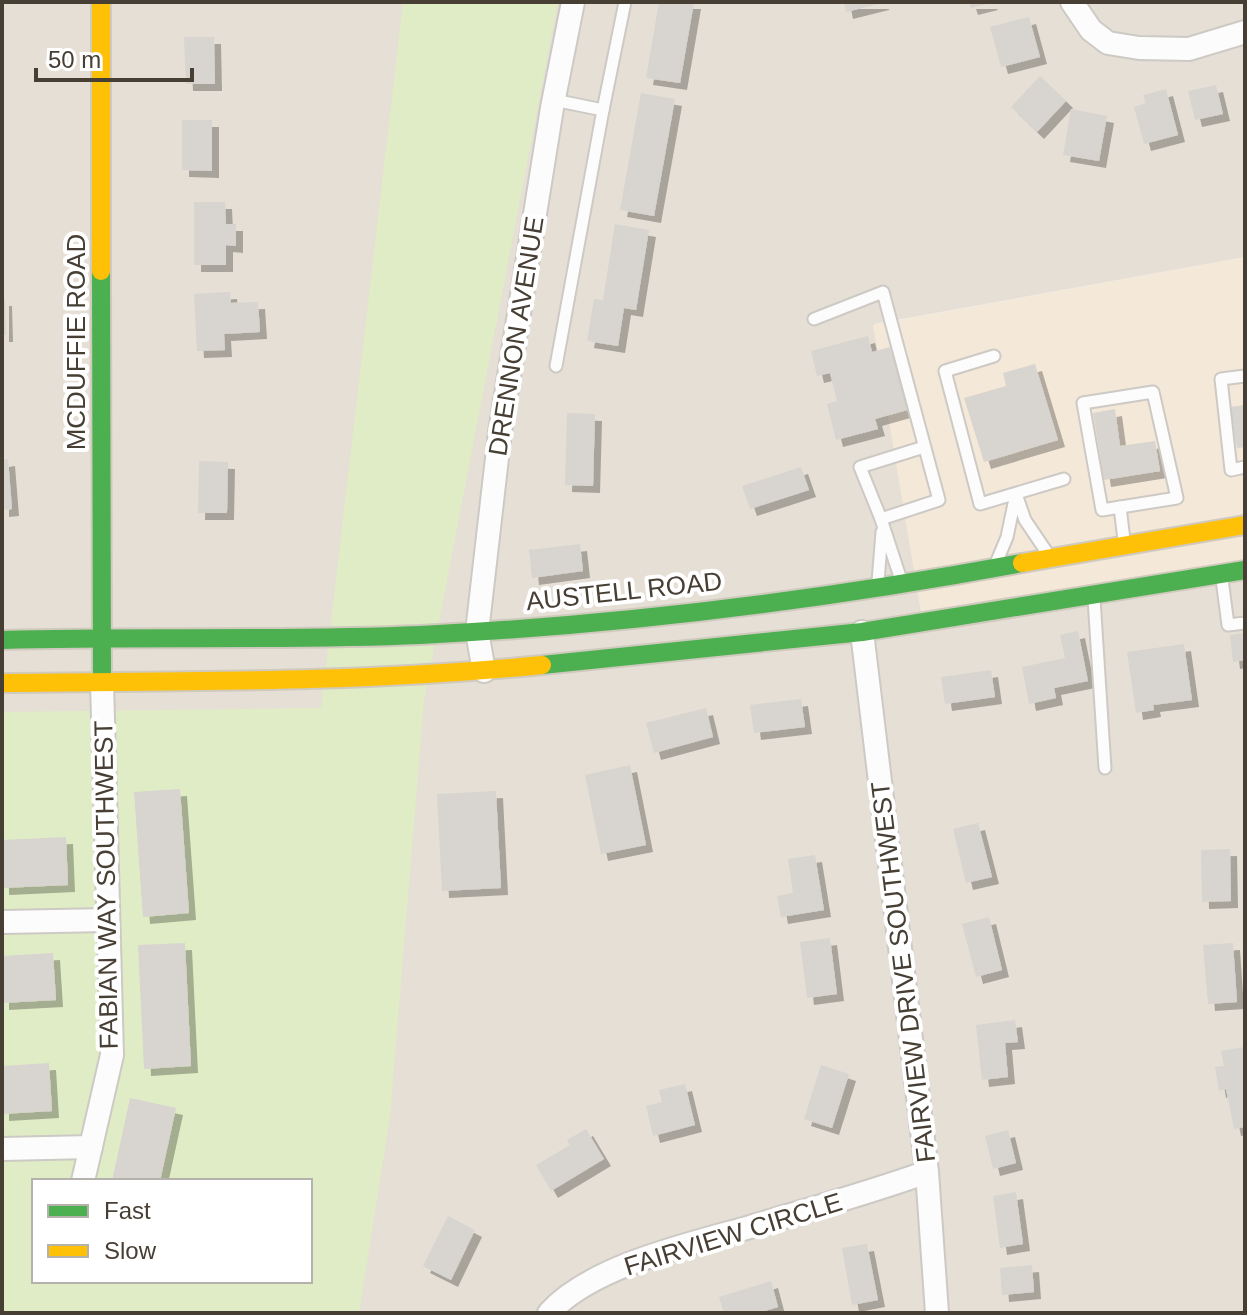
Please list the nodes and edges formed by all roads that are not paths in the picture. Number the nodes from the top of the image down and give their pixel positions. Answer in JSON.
{"nodes":[{"id":1,"x":101,"y":2,"type":"edge"},
{"id":2,"x":573,"y":2,"type":"edge"},
{"id":3,"x":625,"y":2,"type":"edge"},
{"id":4,"x":1072,"y":2,"type":"edge"},
{"id":5,"x":1245,"y":32,"type":"edge"},
{"id":6,"x":554,"y":100,"type":"junction"},
{"id":7,"x":603,"y":110,"type":"junction"},
{"id":8,"x":814,"y":319,"type":"dead end"},
{"id":9,"x":994,"y":356,"type":"dead end"},
{"id":10,"x":556,"y":366,"type":"dead end"},
{"id":11,"x":1245,"y":376,"type":"edge"},
{"id":12,"x":924,"y":447,"type":"junction"},
{"id":13,"x":1245,"y":467,"type":"edge"},
{"id":14,"x":1064,"y":479,"type":"dead end"},
{"id":15,"x":1016,"y":494,"type":"junction"},
{"id":16,"x":1120,"y":507,"type":"junction"},
{"id":17,"x":881,"y":519,"type":"junction"},
{"id":18,"x":1245,"y":525,"type":"edge"},
{"id":19,"x":1125,"y":545,"type":"junction"},
{"id":20,"x":1050,"y":558,"type":"junction"},
{"id":21,"x":994,"y":567,"type":"junction"},
{"id":22,"x":1245,"y":570,"type":"edge"},
{"id":23,"x":1221,"y":574,"type":"junction"},
{"id":24,"x":902,"y":583,"type":"junction"},
{"id":25,"x":878,"y":587,"type":"junction"},
{"id":26,"x":1093,"y":595,"type":"junction"},
{"id":27,"x":1245,"y":623,"type":"edge"},
{"id":28,"x":466,"y":632,"type":"junction"},
{"id":29,"x":862,"y":632,"type":"junction"},
{"id":30,"x":102,"y":636,"type":"junction"},
{"id":31,"x":2,"y":640,"type":"edge"},
{"id":32,"x":484,"y":671,"type":"junction"},
{"id":33,"x":102,"y":682,"type":"junction"},
{"id":34,"x":2,"y":683,"type":"edge"},
{"id":35,"x":1105,"y":768,"type":"dead end"},
{"id":36,"x":108,"y":920,"type":"junction"},
{"id":37,"x":2,"y":922,"type":"edge"},
{"id":38,"x":91,"y":1147,"type":"junction"},
{"id":39,"x":2,"y":1149,"type":"edge"},
{"id":40,"x":927,"y":1172,"type":"junction"},
{"id":41,"x":83,"y":1179,"type":"edge"},
{"id":42,"x":549,"y":1313,"type":"edge"},
{"id":43,"x":937,"y":1313,"type":"edge"}],
"edges":[{"from":1,"to":30,"type":"main road","name":"MCDUFFIE ROAD"},
{"from":2,"to":6,"type":"street","name":"DRENNON AVENUE"},
{"from":3,"to":7,"type":"lane"},
{"from":4,"to":5,"type":"street"},
{"from":6,"to":7,"type":"lane"},
{"from":6,"to":28,"type":"street","name":"DRENNON AVENUE"},
{"from":7,"to":10,"type":"lane"},
{"from":8,"to":12,"type":"lane"},
{"from":9,"to":15,"type":"lane"},
{"from":11,"to":13,"type":"lane"},
{"from":12,"to":17,"type":"lane"},
{"from":12,"to":17,"type":"lane"},
{"from":14,"to":15,"type":"lane"},
{"from":15,"to":20,"type":"lane"},
{"from":15,"to":21,"type":"lane"},
{"from":16,"to":16,"type":"lane"},
{"from":16,"to":19,"type":"lane"},
{"from":17,"to":24,"type":"lane"},
{"from":17,"to":25,"type":"lane"},
{"from":18,"to":19,"type":"main road","name":"AUSTELL ROAD"},
{"from":19,"to":20,"type":"main road","name":"AUSTELL ROAD"},
{"from":20,"to":21,"type":"main road","name":"AUSTELL ROAD"},
{"from":21,"to":24,"type":"main road","name":"AUSTELL ROAD"},
{"from":22,"to":23,"type":"main road"},
{"from":23,"to":26,"type":"main road"},
{"from":23,"to":27,"type":"lane"},
{"from":24,"to":25,"type":"main road","name":"AUSTELL ROAD"},
{"from":25,"to":28,"type":"main road","name":"AUSTELL ROAD"},
{"from":26,"to":29,"type":"main road"},
{"from":26,"to":35,"type":"lane"},
{"from":28,"to":30,"type":"main road","name":"AUSTELL ROAD"},
{"from":28,"to":32,"type":"street","name":"DRENNON AVENUE"},
{"from":29,"to":32,"type":"main road"},
{"from":29,"to":40,"type":"street","name":"FAIRVIEW DRIVE SOUTHWEST"},
{"from":30,"to":31,"type":"main road","name":"AUSTELL ROAD"},
{"from":30,"to":33,"type":"main road","name":"MCDUFFIE ROAD"},
{"from":32,"to":33,"type":"main road"},
{"from":33,"to":34,"type":"main road"},
{"from":33,"to":36,"type":"street","name":"FABIAN WAY SOUTHWEST"},
{"from":36,"to":37,"type":"street"},
{"from":36,"to":38,"type":"street","name":"FABIAN WAY SOUTHWEST"},
{"from":38,"to":39,"type":"street"},
{"from":38,"to":41,"type":"street","name":"FABIAN WAY SOUTHWEST"},
{"from":40,"to":42,"type":"street","name":"FAIRVIEW CIRCLE"},
{"from":40,"to":43,"type":"street","name":"FAIRVIEW DRIVE SOUTHWEST"}]}
